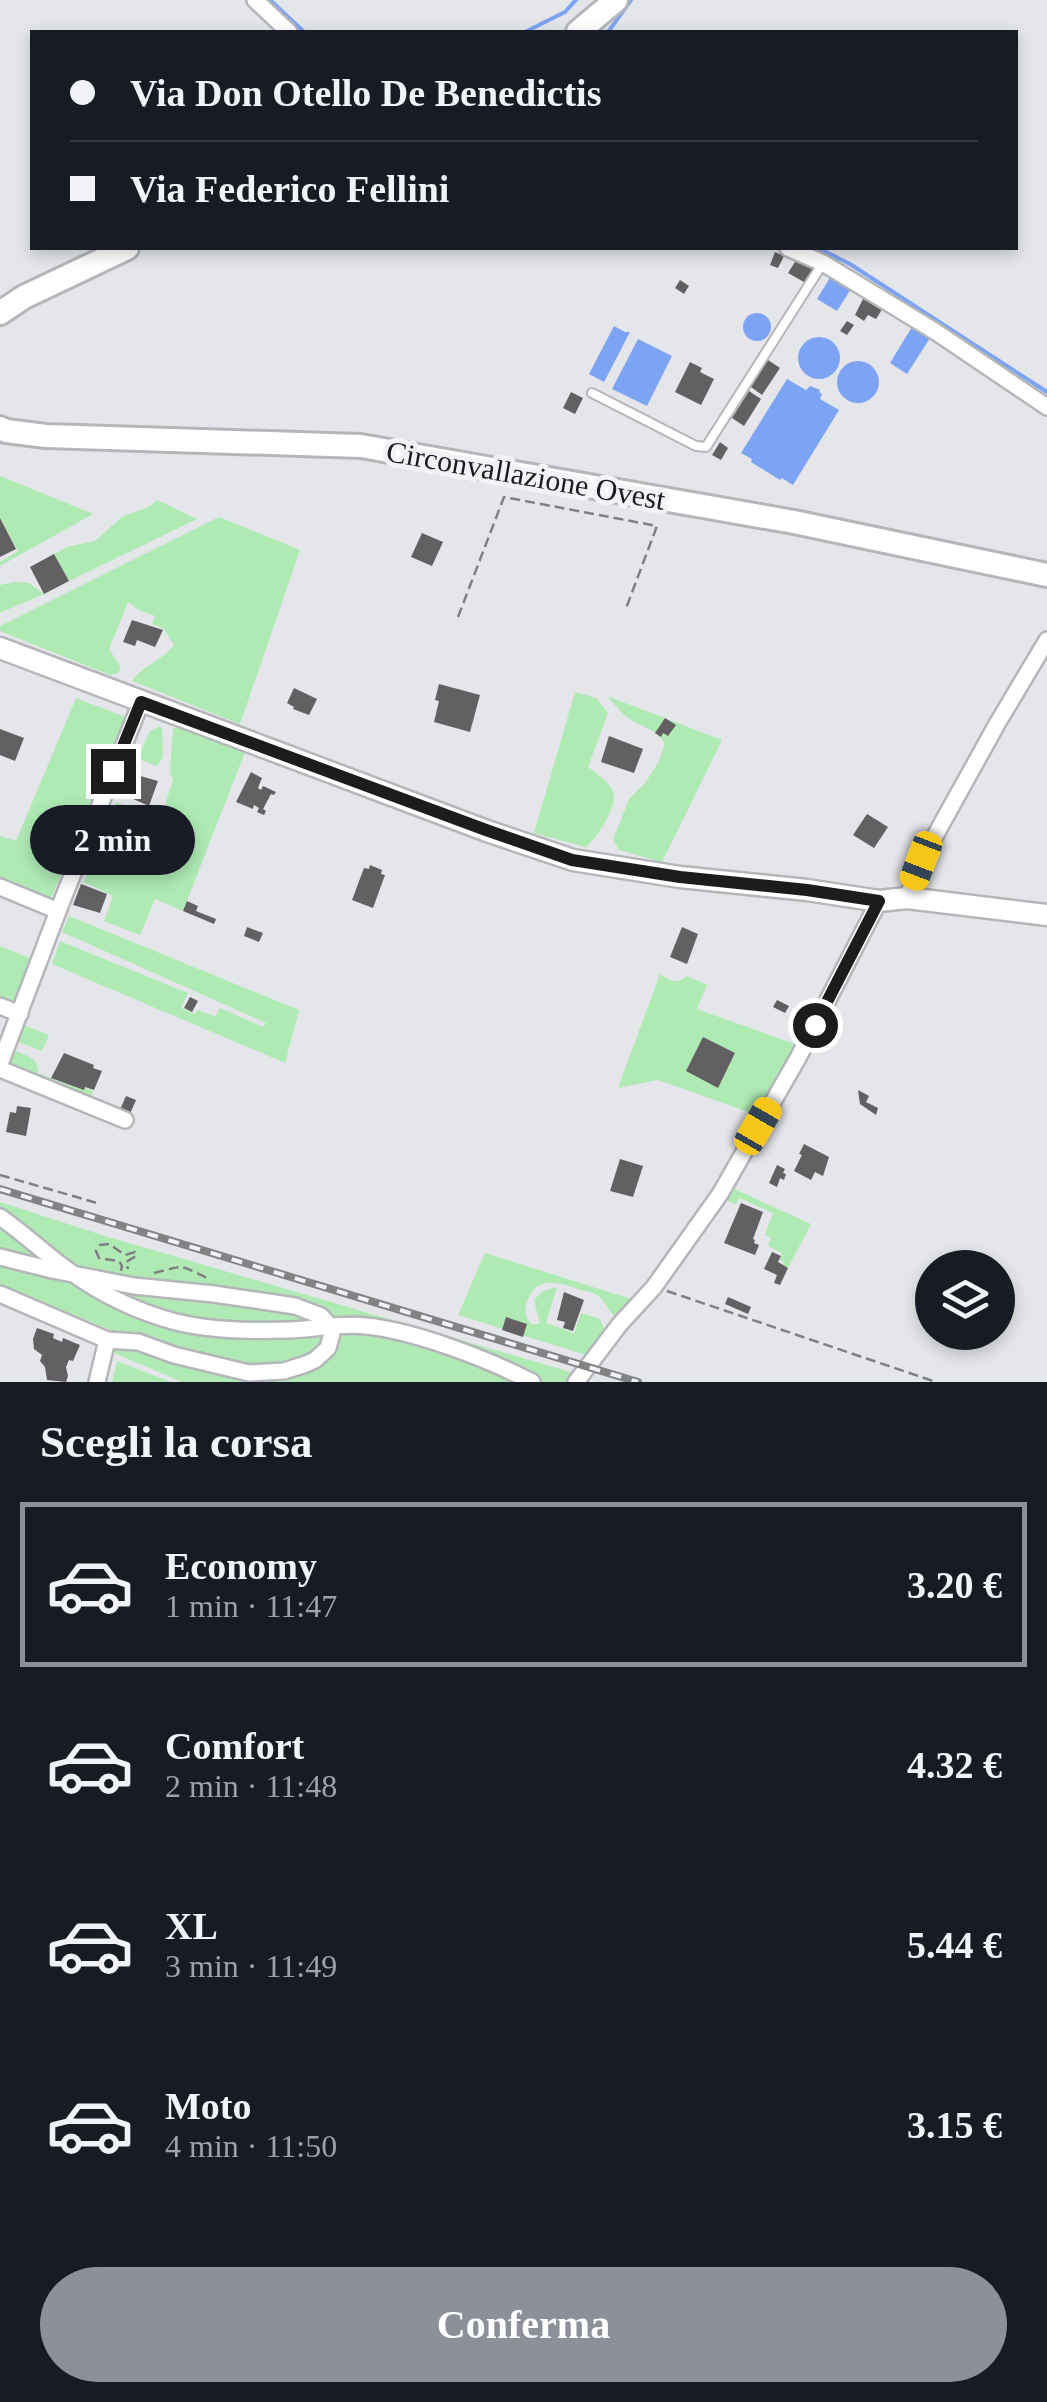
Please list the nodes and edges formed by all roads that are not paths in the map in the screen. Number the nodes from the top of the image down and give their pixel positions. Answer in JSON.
{"nodes":[{"id":1,"x":255,"y":0,"type":"edge"},
{"id":2,"x":616,"y":0,"type":"edge"},
{"id":3,"x":287,"y":30,"type":"edge"},
{"id":4,"x":580,"y":30,"type":"edge"},
{"id":5,"x":123,"y":250,"type":"edge"},
{"id":6,"x":793,"y":250,"type":"edge"},
{"id":7,"x":824,"y":263,"type":"junction"},
{"id":8,"x":24,"y":296,"type":"junction"},
{"id":9,"x":0,"y":302,"type":"edge"},
{"id":10,"x":0,"y":312,"type":"edge"},
{"id":11,"x":592,"y":393,"type":"dead end"},
{"id":12,"x":1047,"y":406,"type":"edge"},
{"id":13,"x":0,"y":428,"type":"edge"},
{"id":14,"x":1047,"y":575,"type":"edge"},
{"id":15,"x":1047,"y":640,"type":"edge"},
{"id":16,"x":0,"y":648,"type":"edge"},
{"id":17,"x":141,"y":702,"type":"junction"},
{"id":18,"x":0,"y":888,"type":"edge"},
{"id":19,"x":907,"y":898,"type":"junction"},
{"id":20,"x":879,"y":901,"type":"junction"},
{"id":21,"x":58,"y":911,"type":"junction"},
{"id":22,"x":1047,"y":915,"type":"edge"},
{"id":23,"x":0,"y":1006,"type":"edge"},
{"id":24,"x":20,"y":1014,"type":"junction"},
{"id":25,"x":0,"y":1066,"type":"edge"},
{"id":26,"x":125,"y":1120,"type":"dead end"},
{"id":27,"x":0,"y":1217,"type":"edge"},
{"id":28,"x":0,"y":1257,"type":"edge"},
{"id":29,"x":72,"y":1274,"type":"junction"},
{"id":30,"x":0,"y":1294,"type":"edge"},
{"id":31,"x":330,"y":1326,"type":"junction"},
{"id":32,"x":107,"y":1340,"type":"junction"},
{"id":33,"x":97,"y":1382,"type":"edge"},
{"id":34,"x":532,"y":1382,"type":"edge"},
{"id":35,"x":576,"y":1382,"type":"edge"}],
"edges":[{"from":1,"to":3,"type":"street"},
{"from":2,"to":4,"type":"main road"},
{"from":5,"to":8,"type":"main road"},
{"from":6,"to":7,"type":"street"},
{"from":7,"to":11,"type":"lane"},
{"from":7,"to":12,"type":"street"},
{"from":8,"to":9,"type":"main road"},
{"from":8,"to":10,"type":"main road"},
{"from":13,"to":14,"type":"main road","name":"Circonvallazione Ovest"},
{"from":15,"to":19,"type":"street"},
{"from":16,"to":17,"type":"street"},
{"from":17,"to":20,"type":"street"},
{"from":17,"to":21,"type":"street"},
{"from":18,"to":21,"type":"street"},
{"from":19,"to":20,"type":"street"},
{"from":19,"to":22,"type":"street"},
{"from":20,"to":35,"type":"street"},
{"from":21,"to":24,"type":"street"},
{"from":23,"to":24,"type":"street"},
{"from":24,"to":25,"type":"street"},
{"from":25,"to":26,"type":"street"},
{"from":27,"to":29,"type":"street"},
{"from":28,"to":29,"type":"street"},
{"from":29,"to":31,"type":"street"},
{"from":29,"to":31,"type":"street"},
{"from":30,"to":32,"type":"street"},
{"from":31,"to":32,"type":"street"},
{"from":31,"to":34,"type":"street"},
{"from":32,"to":33,"type":"street"}]}
